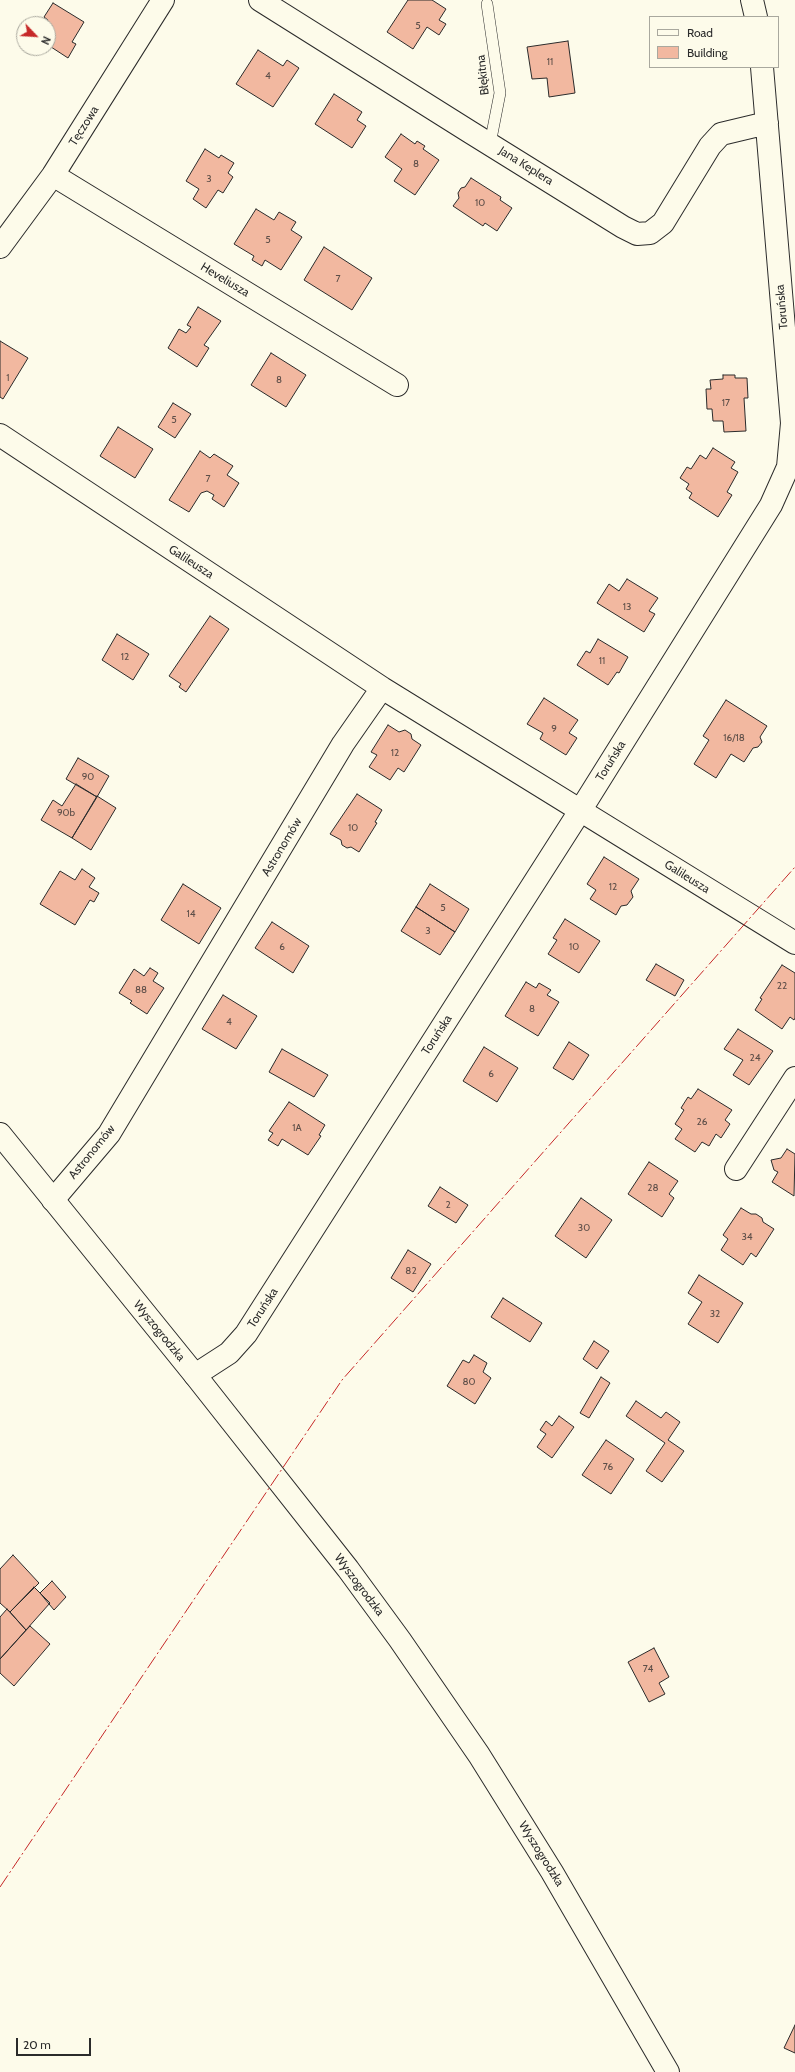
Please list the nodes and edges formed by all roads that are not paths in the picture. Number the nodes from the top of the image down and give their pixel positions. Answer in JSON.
{"nodes":[{"id":1,"x":163,"y":0,"type":"edge"},
{"id":2,"x":260,"y":0,"type":"edge"},
{"id":3,"x":752,"y":0,"type":"edge"},
{"id":4,"x":486,"y":4,"type":"dead end"},
{"id":5,"x":756,"y":16,"type":"edge"},
{"id":6,"x":762,"y":68,"type":"edge"},
{"id":7,"x":767,"y":123,"type":"junction"},
{"id":8,"x":490,"y":144,"type":"junction"},
{"id":9,"x":53,"y":176,"type":"junction"},
{"id":10,"x":0,"y":248,"type":"edge"},
{"id":11,"x":397,"y":385,"type":"dead end"},
{"id":12,"x":0,"y":435,"type":"edge"},
{"id":13,"x":382,"y":688,"type":"junction"},
{"id":14,"x":580,"y":811,"type":"junction"},
{"id":15,"x":795,"y":942,"type":"edge"},
{"id":16,"x":795,"y":1078,"type":"edge"},
{"id":17,"x":0,"y":1134,"type":"edge"},
{"id":18,"x":736,"y":1169,"type":"dead end"},
{"id":19,"x":52,"y":1200,"type":"junction"},
{"id":20,"x":195,"y":1375,"type":"junction"},
{"id":21,"x":668,"y":2072,"type":"edge"}],
"edges":[{"from":1,"to":9,"type":"street","name":"Tęczowa"},
{"from":2,"to":8,"type":"street","name":"Jana Keplera"},
{"from":3,"to":5,"type":"street"},
{"from":4,"to":8,"type":"lane","name":"Błękitna"},
{"from":6,"to":7,"type":"street","name":"Toruńska"},
{"from":7,"to":8,"type":"street","name":"Jana Keplera"},
{"from":7,"to":14,"type":"street","name":"Toruńska"},
{"from":9,"to":10,"type":"street","name":"Tęczowa"},
{"from":9,"to":11,"type":"street","name":"Heveliusza"},
{"from":12,"to":13,"type":"street","name":"Galileusza"},
{"from":13,"to":14,"type":"street"},
{"from":13,"to":19,"type":"street","name":"Astronomów"},
{"from":14,"to":15,"type":"street","name":"Galileusza"},
{"from":14,"to":20,"type":"street","name":"Toruńska"},
{"from":16,"to":18,"type":"street"},
{"from":17,"to":19,"type":"street","name":"Wyszogrodzka"},
{"from":19,"to":20,"type":"street","name":"Wyszogrodzka"},
{"from":20,"to":21,"type":"street","name":"Wyszogrodzka"}]}
